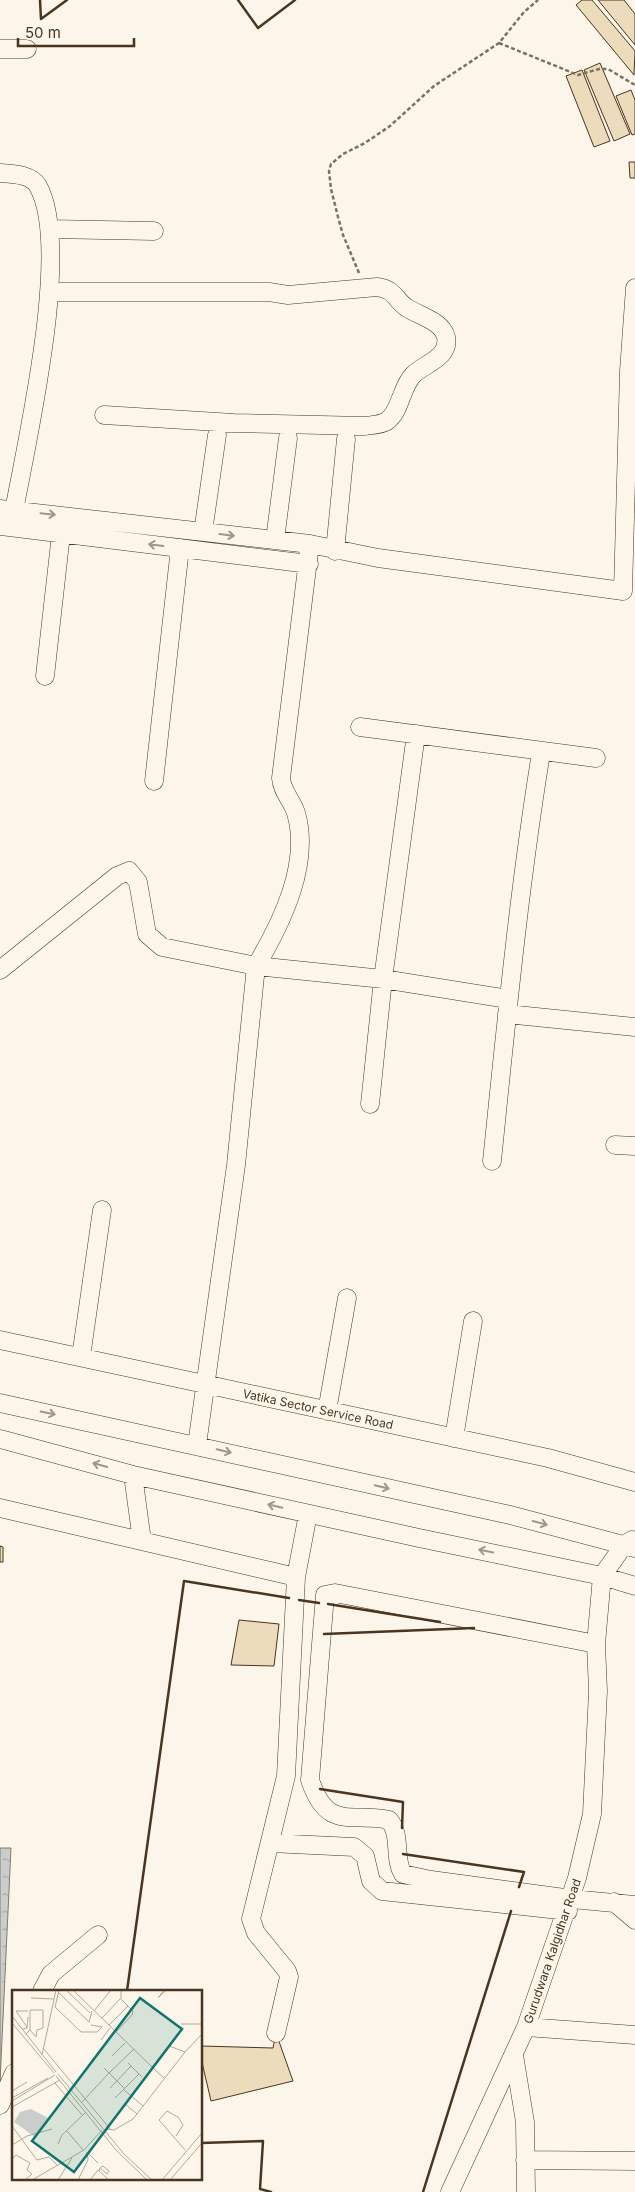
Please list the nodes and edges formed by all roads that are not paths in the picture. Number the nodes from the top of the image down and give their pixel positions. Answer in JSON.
{"nodes":[{"id":1,"x":0,"y":49,"type":"edge"},
{"id":2,"x":26,"y":49,"type":"dead end"},
{"id":3,"x":0,"y":173,"type":"edge"},
{"id":4,"x":50,"y":229,"type":"junction"},
{"id":5,"x":154,"y":231,"type":"dead end"},
{"id":6,"x":635,"y":288,"type":"edge"},
{"id":7,"x":49,"y":292,"type":"junction"},
{"id":8,"x":104,"y":415,"type":"dead end"},
{"id":9,"x":217,"y":435,"type":"dead end"},
{"id":10,"x":288,"y":438,"type":"dead end"},
{"id":11,"x":346,"y":439,"type":"dead end"},
{"id":12,"x":7,"y":510,"type":"edge"},
{"id":13,"x":0,"y":526,"type":"edge"},
{"id":14,"x":203,"y":532,"type":"junction"},
{"id":15,"x":60,"y":534,"type":"junction"},
{"id":16,"x":275,"y":540,"type":"junction"},
{"id":17,"x":310,"y":544,"type":"junction"},
{"id":18,"x":180,"y":548,"type":"junction"},
{"id":19,"x":335,"y":551,"type":"junction"},
{"id":20,"x":308,"y":564,"type":"junction"},
{"id":21,"x":632,"y":593,"type":"edge"},
{"id":22,"x":44,"y":676,"type":"dead end"},
{"id":23,"x":360,"y":726,"type":"dead end"},
{"id":24,"x":416,"y":734,"type":"junction"},
{"id":25,"x":544,"y":751,"type":"junction"},
{"id":26,"x":596,"y":758,"type":"dead end"},
{"id":27,"x":154,"y":781,"type":"dead end"},
{"id":28,"x":256,"y":966,"type":"junction"},
{"id":29,"x":0,"y":970,"type":"edge"},
{"id":30,"x":383,"y":979,"type":"junction"},
{"id":31,"x":508,"y":1007,"type":"junction"},
{"id":32,"x":635,"y":1025,"type":"edge"},
{"id":33,"x":370,"y":1104,"type":"dead end"},
{"id":34,"x":614,"y":1144,"type":"dead end"},
{"id":35,"x":635,"y":1146,"type":"edge"},
{"id":36,"x":492,"y":1161,"type":"dead end"},
{"id":37,"x":102,"y":1210,"type":"dead end"},
{"id":38,"x":347,"y":1298,"type":"dead end"},
{"id":39,"x":473,"y":1321,"type":"dead end"},
{"id":40,"x":0,"y":1340,"type":"edge"},
{"id":41,"x":81,"y":1357,"type":"junction"},
{"id":42,"x":205,"y":1385,"type":"junction"},
{"id":43,"x":0,"y":1403,"type":"edge"},
{"id":44,"x":327,"y":1411,"type":"junction"},
{"id":45,"x":454,"y":1438,"type":"junction"},
{"id":46,"x":0,"y":1439,"type":"edge"},
{"id":47,"x":197,"y":1445,"type":"junction"},
{"id":48,"x":133,"y":1475,"type":"junction"},
{"id":49,"x":635,"y":1482,"type":"edge"},
{"id":50,"x":0,"y":1508,"type":"edge"},
{"id":51,"x":308,"y":1514,"type":"junction"},
{"id":52,"x":142,"y":1541,"type":"junction"},
{"id":53,"x":631,"y":1544,"type":"edge"},
{"id":54,"x":602,"y":1576,"type":"junction"},
{"id":55,"x":296,"y":1577,"type":"junction"},
{"id":56,"x":635,"y":1586,"type":"edge"},
{"id":57,"x":596,"y":1644,"type":"junction"},
{"id":58,"x":270,"y":1843,"type":"junction"},
{"id":59,"x":614,"y":1902,"type":"junction"},
{"id":60,"x":570,"y":1905,"type":"junction"},
{"id":61,"x":635,"y":1905,"type":"edge"},
{"id":62,"x":635,"y":1920,"type":"edge"},
{"id":63,"x":98,"y":1935,"type":"dead end"},
{"id":64,"x":43,"y":1990,"type":"edge"},
{"id":65,"x":526,"y":2027,"type":"junction"},
{"id":66,"x":276,"y":2033,"type":"dead end"},
{"id":67,"x":635,"y":2035,"type":"edge"},
{"id":68,"x":514,"y":2055,"type":"junction"},
{"id":69,"x":12,"y":2078,"type":"edge"},
{"id":70,"x":0,"y":2105,"type":"edge"},
{"id":71,"x":525,"y":2160,"type":"junction"},
{"id":72,"x":635,"y":2161,"type":"edge"},
{"id":73,"x":450,"y":2192,"type":"edge"},
{"id":74,"x":526,"y":2192,"type":"edge"}],
"edges":[{"from":1,"to":2,"type":"street"},
{"from":3,"to":4,"type":"street"},
{"from":4,"to":5,"type":"street"},
{"from":4,"to":7,"type":"street"},
{"from":6,"to":21,"type":"street"},
{"from":7,"to":8,"type":"street"},
{"from":7,"to":12,"type":"street"},
{"from":9,"to":14,"type":"street"},
{"from":10,"to":16,"type":"street"},
{"from":11,"to":19,"type":"street"},
{"from":12,"to":14,"type":"street","one_way":true},
{"from":13,"to":15,"type":"street"},
{"from":14,"to":16,"type":"street","one_way":true},
{"from":18,"to":15,"type":"street","one_way":true},
{"from":15,"to":22,"type":"street"},
{"from":16,"to":17,"type":"street"},
{"from":17,"to":19,"type":"street"},
{"from":17,"to":20,"type":"street"},
{"from":18,"to":20,"type":"street"},
{"from":18,"to":27,"type":"street"},
{"from":19,"to":21,"type":"street"},
{"from":20,"to":28,"type":"street"},
{"from":23,"to":24,"type":"street"},
{"from":24,"to":25,"type":"street"},
{"from":24,"to":30,"type":"street"},
{"from":25,"to":26,"type":"street"},
{"from":25,"to":31,"type":"street"},
{"from":28,"to":29,"type":"street"},
{"from":28,"to":30,"type":"street"},
{"from":28,"to":42,"type":"street"},
{"from":30,"to":31,"type":"street"},
{"from":30,"to":33,"type":"street"},
{"from":31,"to":32,"type":"street"},
{"from":31,"to":36,"type":"street"},
{"from":34,"to":35,"type":"street"},
{"from":37,"to":41,"type":"street"},
{"from":38,"to":44,"type":"street"},
{"from":39,"to":45,"type":"street"},
{"from":40,"to":41,"type":"street","name":"Vatika Sector Service Road"},
{"from":41,"to":42,"type":"street","name":"Vatika Sector Service Road"},
{"from":42,"to":44,"type":"street","name":"Vatika Sector Service Road"},
{"from":42,"to":47,"type":"street"},
{"from":43,"to":47,"type":"street","one_way":true},
{"from":44,"to":45,"type":"street","name":"Vatika Sector Service Road"},
{"from":45,"to":49,"type":"street","name":"Vatika Sector Service Road"},
{"from":48,"to":46,"type":"street","one_way":true},
{"from":47,"to":53,"type":"street","one_way":true},
{"from":51,"to":48,"type":"street","one_way":true},
{"from":48,"to":52,"type":"street"},
{"from":50,"to":52,"type":"street"},
{"from":54,"to":51,"type":"street","one_way":true},
{"from":51,"to":55,"type":"street"},
{"from":52,"to":55,"type":"street"},
{"from":53,"to":54,"type":"street"},
{"from":54,"to":56,"type":"street"},
{"from":54,"to":57,"type":"street","name":"Gurudwara Kalgidhar Road"},
{"from":55,"to":58,"type":"street"},
{"from":57,"to":60,"type":"street","name":"Gurudwara Kalgidhar Road"},
{"from":57,"to":60,"type":"street"},
{"from":58,"to":60,"type":"street"},
{"from":58,"to":66,"type":"street"},
{"from":59,"to":60,"type":"street"},
{"from":59,"to":61,"type":"street"},
{"from":59,"to":62,"type":"street"},
{"from":60,"to":65,"type":"street","name":"Gurudwara Kalgidhar Road"},
{"from":63,"to":64,"type":"street"},
{"from":65,"to":67,"type":"street"},
{"from":65,"to":68,"type":"street","name":"Gurudwara Kalgidhar Road"},
{"from":68,"to":71,"type":"street"},
{"from":68,"to":73,"type":"street","name":"Gurudwara Kalgidhar Road"},
{"from":69,"to":70,"type":"street"},
{"from":71,"to":72,"type":"street"},
{"from":71,"to":74,"type":"street"}]}
